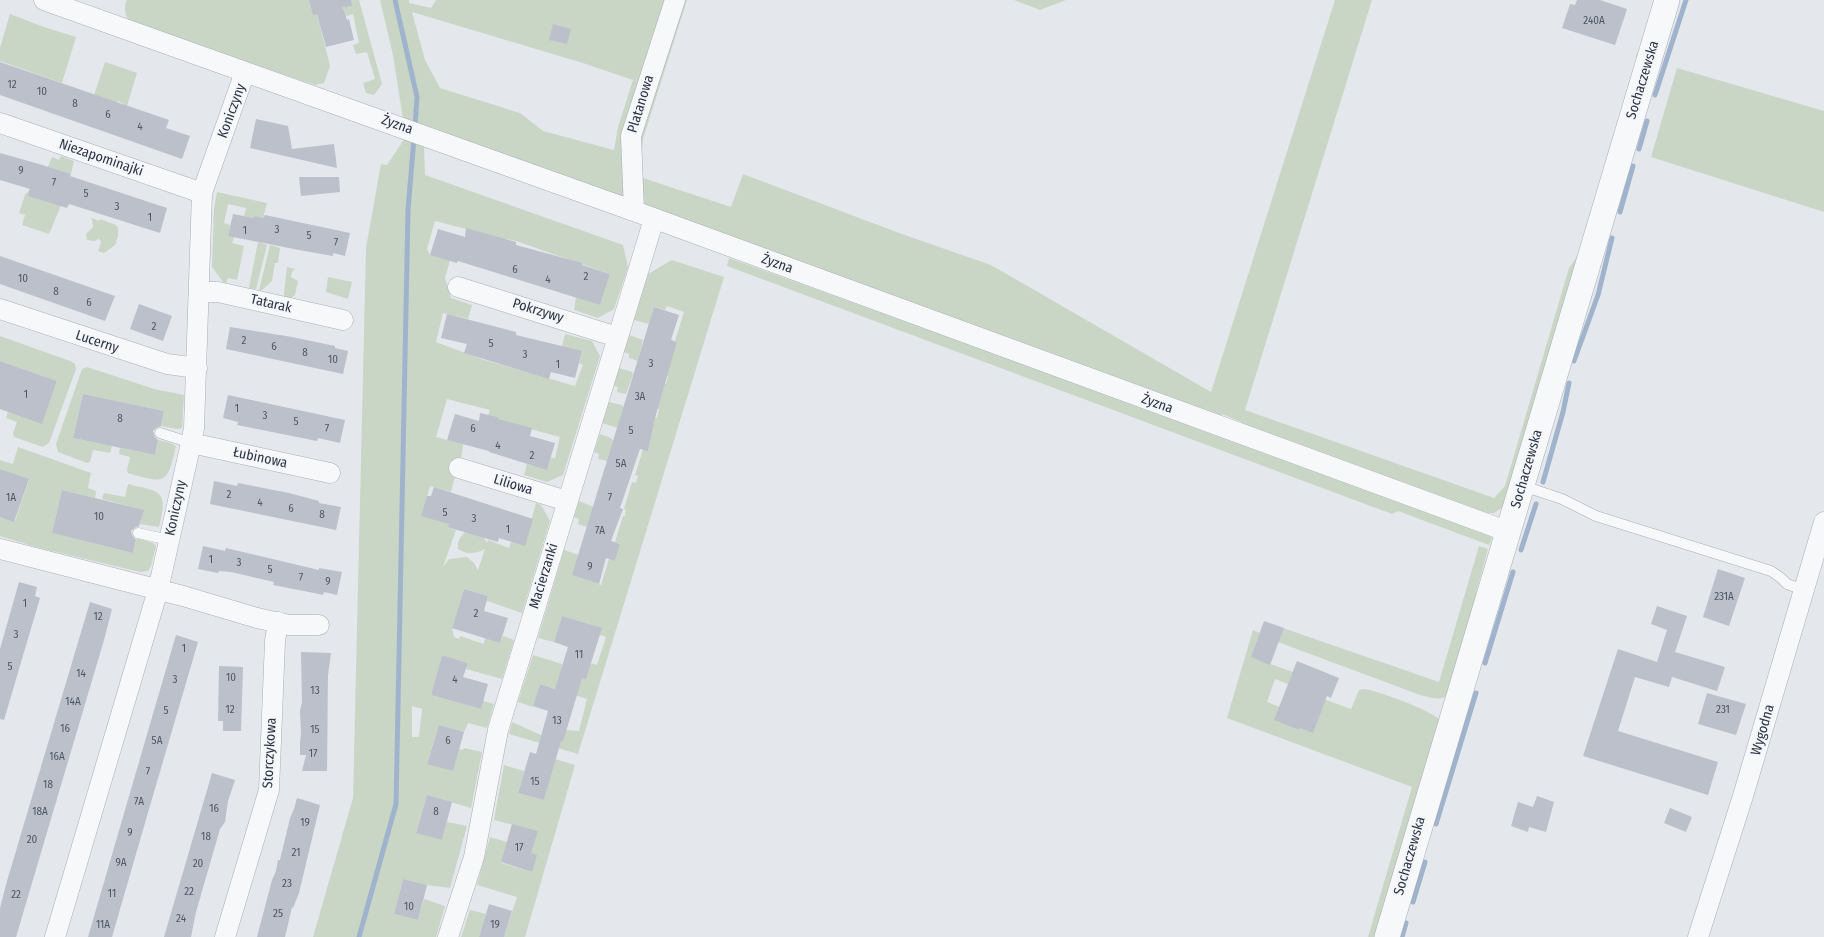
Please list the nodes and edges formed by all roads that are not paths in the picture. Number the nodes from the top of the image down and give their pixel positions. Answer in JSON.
{"nodes":[{"id":1,"x":44,"y":0,"type":"edge"},
{"id":2,"x":675,"y":0,"type":"edge"},
{"id":3,"x":1667,"y":0,"type":"edge"},
{"id":4,"x":245,"y":72,"type":"junction"},
{"id":5,"x":0,"y":123,"type":"edge"},
{"id":6,"x":202,"y":193,"type":"junction"},
{"id":7,"x":634,"y":211,"type":"junction"},
{"id":8,"x":654,"y":219,"type":"junction"},
{"id":9,"x":458,"y":286,"type":"dead end"},
{"id":10,"x":199,"y":292,"type":"junction"},
{"id":11,"x":0,"y":309,"type":"edge"},
{"id":12,"x":343,"y":320,"type":"dead end"},
{"id":13,"x":617,"y":337,"type":"junction"},
{"id":14,"x":197,"y":368,"type":"junction"},
{"id":15,"x":160,"y":433,"type":"dead end"},
{"id":16,"x":191,"y":443,"type":"junction"},
{"id":17,"x":460,"y":468,"type":"dead end"},
{"id":18,"x":330,"y":473,"type":"dead end"},
{"id":19,"x":1522,"y":485,"type":"junction"},
{"id":20,"x":567,"y":501,"type":"junction"},
{"id":21,"x":1824,"y":522,"type":"edge"},
{"id":22,"x":1509,"y":532,"type":"junction"},
{"id":23,"x":138,"y":533,"type":"dead end"},
{"id":24,"x":169,"y":540,"type":"junction"},
{"id":25,"x":0,"y":549,"type":"edge"},
{"id":26,"x":158,"y":590,"type":"junction"},
{"id":27,"x":1804,"y":590,"type":"junction"},
{"id":28,"x":278,"y":622,"type":"junction"},
{"id":29,"x":319,"y":625,"type":"dead end"},
{"id":30,"x":55,"y":937,"type":"edge"},
{"id":31,"x":225,"y":937,"type":"edge"},
{"id":32,"x":448,"y":937,"type":"edge"},
{"id":33,"x":1387,"y":937,"type":"edge"},
{"id":34,"x":1698,"y":937,"type":"edge"}],
"edges":[{"from":1,"to":4,"type":"street","name":"Żyzna"},
{"from":2,"to":7,"type":"street","name":"Platanowa"},
{"from":3,"to":19,"type":"street","name":"Sochaczewska"},
{"from":4,"to":6,"type":"street","name":"Koniczyny"},
{"from":4,"to":7,"type":"street","name":"Żyzna"},
{"from":5,"to":6,"type":"street","name":"Niezapominajki"},
{"from":6,"to":10,"type":"street","name":"Koniczyny"},
{"from":7,"to":8,"type":"street","name":"Żyzna"},
{"from":8,"to":13,"type":"street","name":"Macierzanki"},
{"from":8,"to":22,"type":"street","name":"Żyzna"},
{"from":9,"to":13,"type":"street","name":"Pokrzywy"},
{"from":10,"to":12,"type":"street","name":"Tatarak"},
{"from":10,"to":14,"type":"street","name":"Koniczyny"},
{"from":11,"to":14,"type":"street","name":"Lucerny"},
{"from":13,"to":20,"type":"street","name":"Macierzanki"},
{"from":14,"to":16,"type":"street","name":"Koniczyny"},
{"from":15,"to":16,"type":"lane"},
{"from":16,"to":18,"type":"street","name":"Łubinowa"},
{"from":16,"to":24,"type":"street","name":"Koniczyny"},
{"from":17,"to":20,"type":"street","name":"Liliowa"},
{"from":19,"to":22,"type":"street","name":"Sochaczewska"},
{"from":19,"to":27,"type":"lane"},
{"from":20,"to":32,"type":"street","name":"Macierzanki"},
{"from":21,"to":27,"type":"street","name":"Wygodna"},
{"from":22,"to":33,"type":"street","name":"Sochaczewska"},
{"from":23,"to":24,"type":"lane"},
{"from":24,"to":26,"type":"street","name":"Koniczyny"},
{"from":25,"to":26,"type":"street"},
{"from":26,"to":28,"type":"street"},
{"from":26,"to":30,"type":"street","name":"Koniczyny"},
{"from":27,"to":34,"type":"street","name":"Wygodna"},
{"from":28,"to":29,"type":"street"},
{"from":28,"to":31,"type":"street","name":"Storczykowa"}]}
